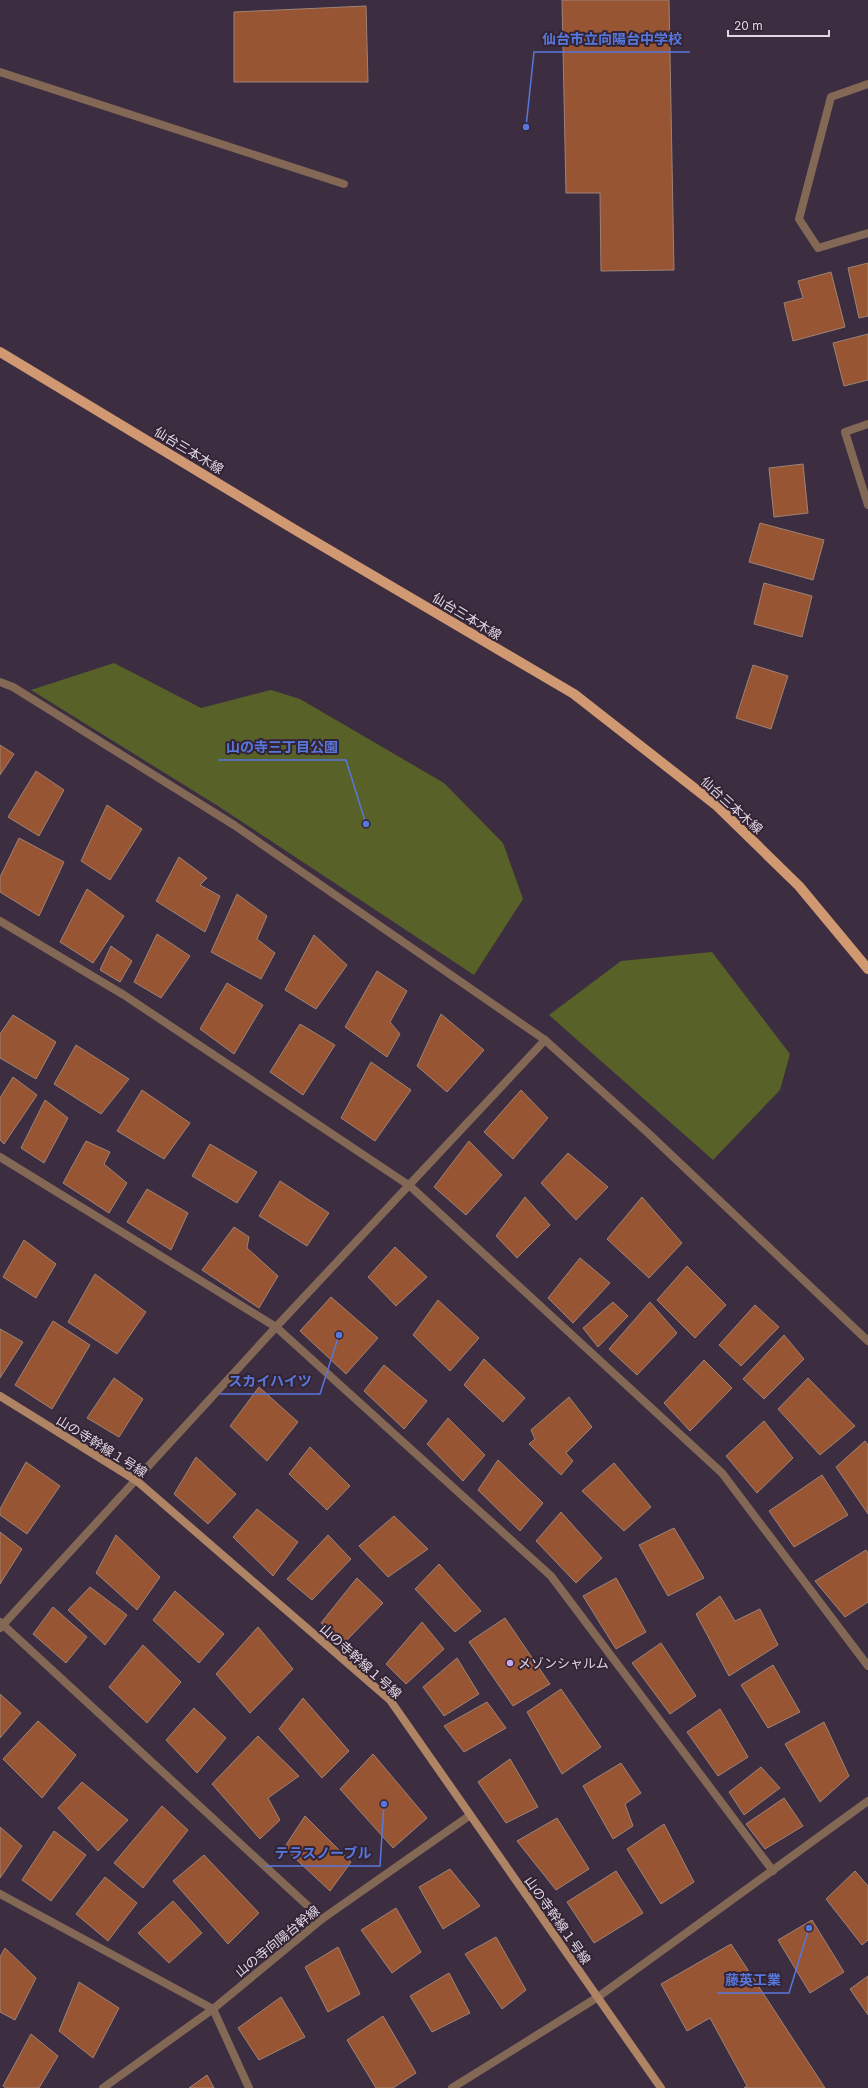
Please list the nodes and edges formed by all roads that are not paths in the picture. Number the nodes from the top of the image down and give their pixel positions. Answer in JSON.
{"nodes":[{"id":1,"x":0,"y":72,"type":"edge"},
{"id":2,"x":868,"y":84,"type":"edge"},
{"id":3,"x":344,"y":184,"type":"dead end"},
{"id":4,"x":868,"y":233,"type":"edge"},
{"id":5,"x":0,"y":352,"type":"edge"},
{"id":6,"x":868,"y":424,"type":"edge"},
{"id":7,"x":868,"y":505,"type":"edge"},
{"id":8,"x":0,"y":682,"type":"edge"},
{"id":9,"x":0,"y":921,"type":"edge"},
{"id":10,"x":868,"y":969,"type":"edge"},
{"id":11,"x":545,"y":1040,"type":"junction"},
{"id":12,"x":0,"y":1156,"type":"edge"},
{"id":13,"x":410,"y":1186,"type":"junction"},
{"id":14,"x":276,"y":1328,"type":"junction"},
{"id":15,"x":868,"y":1342,"type":"edge"},
{"id":16,"x":0,"y":1396,"type":"edge"},
{"id":17,"x":137,"y":1481,"type":"junction"},
{"id":18,"x":1,"y":1625,"type":"edge"},
{"id":19,"x":867,"y":1662,"type":"edge"},
{"id":20,"x":868,"y":1802,"type":"edge"},
{"id":21,"x":469,"y":1816,"type":"junction"},
{"id":22,"x":773,"y":1871,"type":"junction"},
{"id":23,"x":0,"y":1894,"type":"edge"},
{"id":24,"x":322,"y":1919,"type":"junction"},
{"id":25,"x":598,"y":1998,"type":"junction"},
{"id":26,"x":214,"y":2008,"type":"junction"},
{"id":27,"x":103,"y":2088,"type":"edge"},
{"id":28,"x":249,"y":2088,"type":"edge"},
{"id":29,"x":452,"y":2088,"type":"edge"},
{"id":30,"x":661,"y":2088,"type":"edge"}],
"edges":[{"from":1,"to":3,"type":"street"},
{"from":2,"to":4,"type":"street"},
{"from":5,"to":10,"type":"main road","name":"仙台三本木線"},
{"from":6,"to":7,"type":"street"},
{"from":8,"to":11,"type":"street"},
{"from":9,"to":13,"type":"street"},
{"from":11,"to":13,"type":"street"},
{"from":11,"to":15,"type":"street"},
{"from":12,"to":14,"type":"street"},
{"from":13,"to":14,"type":"street"},
{"from":13,"to":19,"type":"street"},
{"from":14,"to":17,"type":"street"},
{"from":14,"to":22,"type":"street"},
{"from":16,"to":17,"type":"street","name":"山の寺幹線１号線"},
{"from":17,"to":18,"type":"street"},
{"from":17,"to":21,"type":"street","name":"山の寺幹線１号線"},
{"from":18,"to":24,"type":"street"},
{"from":20,"to":22,"type":"street"},
{"from":21,"to":24,"type":"street","name":"山の寺向陽台幹線"},
{"from":21,"to":25,"type":"street","name":"山の寺幹線１号線"},
{"from":22,"to":25,"type":"street"},
{"from":23,"to":26,"type":"street"},
{"from":24,"to":26,"type":"street","name":"山の寺向陽台幹線"},
{"from":25,"to":29,"type":"street"},
{"from":25,"to":30,"type":"street","name":"山の寺幹線１号線"},
{"from":26,"to":27,"type":"street","name":"山の寺向陽台幹線"},
{"from":26,"to":28,"type":"street"}]}
